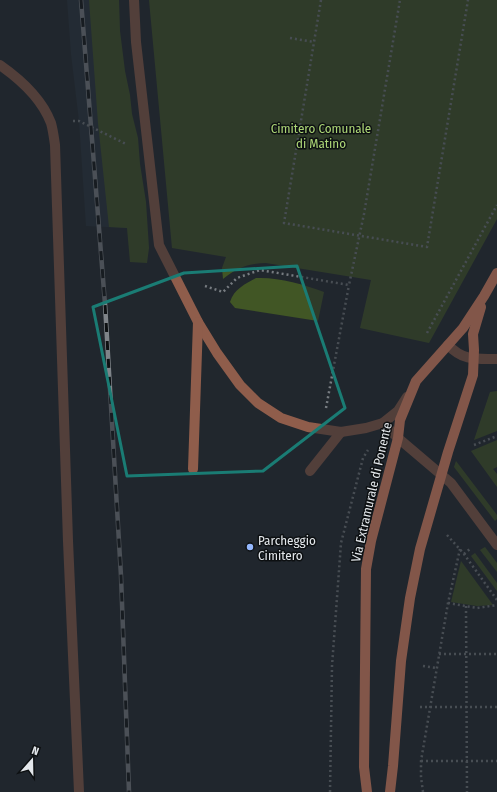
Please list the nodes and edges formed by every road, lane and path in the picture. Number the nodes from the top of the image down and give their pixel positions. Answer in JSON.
{"nodes":[{"id":1,"x":134,"y":0,"type":"edge"},
{"id":2,"x":321,"y":0,"type":"edge"},
{"id":3,"x":400,"y":0,"type":"edge"},
{"id":4,"x":468,"y":0,"type":"edge"},
{"id":5,"x":290,"y":38,"type":"dead end"},
{"id":6,"x":314,"y":42,"type":"junction"},
{"id":7,"x":0,"y":65,"type":"edge"},
{"id":8,"x":51,"y":123,"type":"junction"},
{"id":9,"x":148,"y":149,"type":"junction"},
{"id":10,"x":359,"y":235,"type":"junction"},
{"id":11,"x":497,"y":273,"type":"edge"},
{"id":12,"x":348,"y":284,"type":"junction"},
{"id":13,"x":223,"y":292,"type":"dead end"},
{"id":14,"x":484,"y":296,"type":"junction"},
{"id":15,"x":198,"y":322,"type":"junction"},
{"id":16,"x":448,"y":345,"type":"junction"},
{"id":17,"x":474,"y":359,"type":"junction"},
{"id":18,"x":497,"y":359,"type":"edge"},
{"id":19,"x":416,"y":381,"type":"junction"},
{"id":20,"x":383,"y":423,"type":"junction"},
{"id":21,"x":323,"y":429,"type":"junction"},
{"id":22,"x":341,"y":432,"type":"junction"},
{"id":23,"x":398,"y":438,"type":"junction"},
{"id":24,"x":194,"y":470,"type":"dead end"},
{"id":25,"x":310,"y":471,"type":"dead end"},
{"id":26,"x":442,"y":476,"type":"junction"},
{"id":27,"x":430,"y":516,"type":"junction"},
{"id":28,"x":497,"y":545,"type":"edge"},
{"id":29,"x":460,"y":549,"type":"junction"},
{"id":30,"x":497,"y":600,"type":"edge"},
{"id":31,"x":448,"y":603,"type":"junction"},
{"id":32,"x":466,"y":606,"type":"junction"},
{"id":33,"x":497,"y":606,"type":"edge"},
{"id":34,"x":439,"y":654,"type":"junction"},
{"id":35,"x":466,"y":654,"type":"junction"},
{"id":36,"x":497,"y":654,"type":"edge"},
{"id":37,"x":397,"y":706,"type":"junction"},
{"id":38,"x":431,"y":707,"type":"junction"},
{"id":39,"x":467,"y":707,"type":"junction"},
{"id":40,"x":497,"y":707,"type":"edge"},
{"id":41,"x":422,"y":761,"type":"junction"},
{"id":42,"x":467,"y":761,"type":"junction"},
{"id":43,"x":497,"y":761,"type":"edge"},
{"id":44,"x":80,"y":792,"type":"edge"},
{"id":45,"x":367,"y":792,"type":"edge"},
{"id":46,"x":390,"y":792,"type":"edge"},
{"id":47,"x":423,"y":792,"type":"edge"},
{"id":48,"x":467,"y":792,"type":"edge"}],
"edges":[{"from":1,"to":9,"type":"street"},
{"from":2,"to":6,"type":"path"},
{"from":3,"to":10,"type":"path"},
{"from":4,"to":10,"type":"path"},
{"from":5,"to":6,"type":"path"},
{"from":6,"to":10,"type":"path"},
{"from":7,"to":8,"type":"street"},
{"from":8,"to":9,"type":"path"},
{"from":8,"to":44,"type":"street"},
{"from":9,"to":15,"type":"street"},
{"from":10,"to":12,"type":"path"},
{"from":11,"to":14,"type":"main road","name":"Via Extramurale di Ponente"},
{"from":12,"to":13,"type":"path"},
{"from":12,"to":21,"type":"path"},
{"from":14,"to":16,"type":"main road","name":"Via Extramurale di Ponente"},
{"from":14,"to":17,"type":"main road","name":"Via Extramurale di Ponente"},
{"from":15,"to":21,"type":"street"},
{"from":15,"to":24,"type":"street"},
{"from":16,"to":17,"type":"street"},
{"from":16,"to":19,"type":"main road","name":"Via Extramurale di Ponente"},
{"from":17,"to":18,"type":"street"},
{"from":17,"to":26,"type":"main road","name":"Via Extramurale di Ponente"},
{"from":19,"to":20,"type":"street"},
{"from":19,"to":23,"type":"main road","name":"Via Extramurale di Ponente"},
{"from":20,"to":22,"type":"street"},
{"from":20,"to":23,"type":"street"},
{"from":21,"to":22,"type":"street"},
{"from":22,"to":25,"type":"street"},
{"from":23,"to":26,"type":"street"},
{"from":23,"to":45,"type":"main road","name":"Via Extramurale di Ponente"},
{"from":26,"to":27,"type":"main road","name":"Via Extramurale di Ponente"},
{"from":26,"to":28,"type":"street"},
{"from":27,"to":29,"type":"path"},
{"from":27,"to":37,"type":"main road","name":"Via Extramurale di Ponente"},
{"from":29,"to":30,"type":"path"},
{"from":29,"to":31,"type":"path"},
{"from":31,"to":32,"type":"path"},
{"from":31,"to":34,"type":"path"},
{"from":32,"to":33,"type":"path"},
{"from":32,"to":35,"type":"path"},
{"from":34,"to":35,"type":"path"},
{"from":34,"to":38,"type":"path"},
{"from":35,"to":36,"type":"path"},
{"from":35,"to":39,"type":"path"},
{"from":37,"to":38,"type":"path"},
{"from":37,"to":46,"type":"main road","name":"Via Extramurale di Ponente"},
{"from":38,"to":39,"type":"path"},
{"from":38,"to":41,"type":"path"},
{"from":39,"to":40,"type":"path"},
{"from":39,"to":42,"type":"path"},
{"from":41,"to":42,"type":"path"},
{"from":41,"to":47,"type":"path"},
{"from":42,"to":43,"type":"path"},
{"from":42,"to":48,"type":"path"}]}
